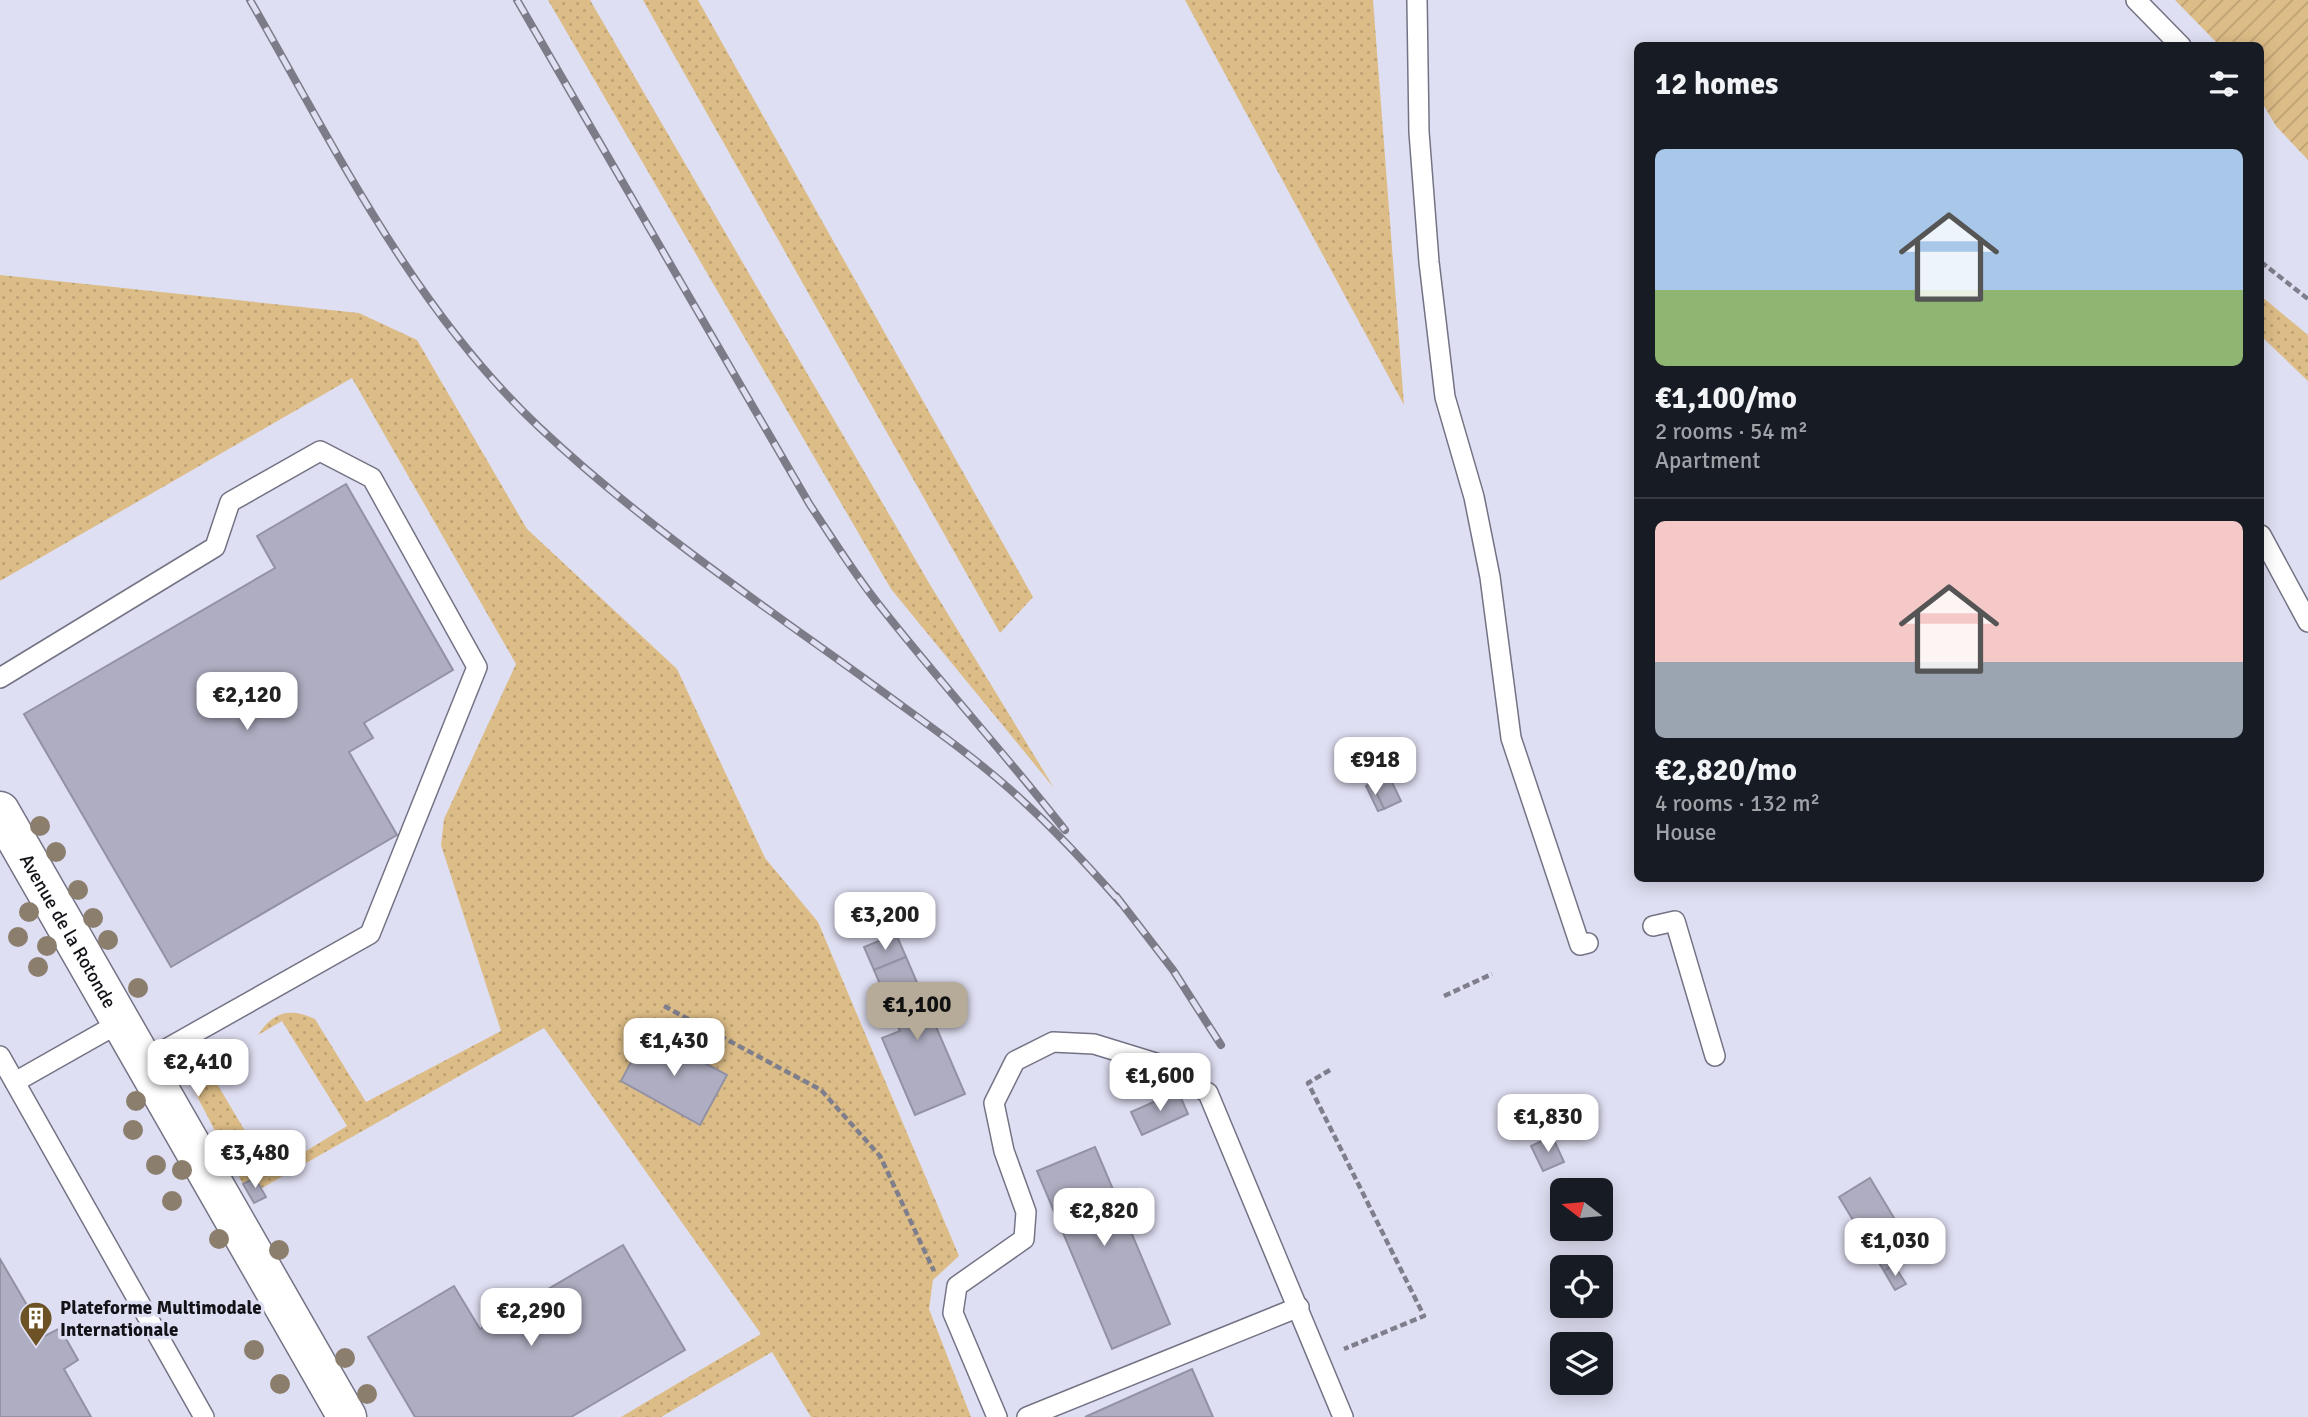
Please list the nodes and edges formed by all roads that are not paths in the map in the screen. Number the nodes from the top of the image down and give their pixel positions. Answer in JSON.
{"nodes":[{"id":1,"x":1417,"y":0,"type":"edge"},
{"id":2,"x":2136,"y":0,"type":"edge"},
{"id":3,"x":2177,"y":42,"type":"edge"},
{"id":4,"x":2264,"y":541,"type":"edge"},
{"id":5,"x":2308,"y":622,"type":"edge"},
{"id":6,"x":0,"y":678,"type":"edge"},
{"id":7,"x":0,"y":811,"type":"edge"},
{"id":8,"x":1653,"y":926,"type":"dead end"},
{"id":9,"x":1588,"y":943,"type":"dead end"},
{"id":10,"x":121,"y":1022,"type":"junction"},
{"id":11,"x":0,"y":1056,"type":"edge"},
{"id":12,"x":1715,"y":1056,"type":"dead end"},
{"id":13,"x":143,"y":1062,"type":"junction"},
{"id":14,"x":15,"y":1082,"type":"junction"},
{"id":15,"x":1299,"y":1307,"type":"junction"},
{"id":16,"x":204,"y":1417,"type":"edge"},
{"id":17,"x":346,"y":1417,"type":"edge"},
{"id":18,"x":998,"y":1417,"type":"edge"},
{"id":19,"x":1027,"y":1417,"type":"edge"},
{"id":20,"x":1343,"y":1417,"type":"edge"}],
"edges":[{"from":1,"to":9,"type":"lane"},
{"from":2,"to":3,"type":"lane"},
{"from":4,"to":5,"type":"lane"},
{"from":6,"to":13,"type":"lane"},
{"from":7,"to":10,"type":"street","name":"Avenue de la Rotonde"},
{"from":8,"to":12,"type":"lane"},
{"from":10,"to":13,"type":"street","name":"Avenue de la Rotonde"},
{"from":10,"to":14,"type":"lane"},
{"from":11,"to":14,"type":"lane"},
{"from":13,"to":17,"type":"street","name":"Avenue de la Rotonde"},
{"from":14,"to":16,"type":"lane"},
{"from":15,"to":18,"type":"lane"},
{"from":15,"to":19,"type":"lane"},
{"from":15,"to":20,"type":"lane"}]}
